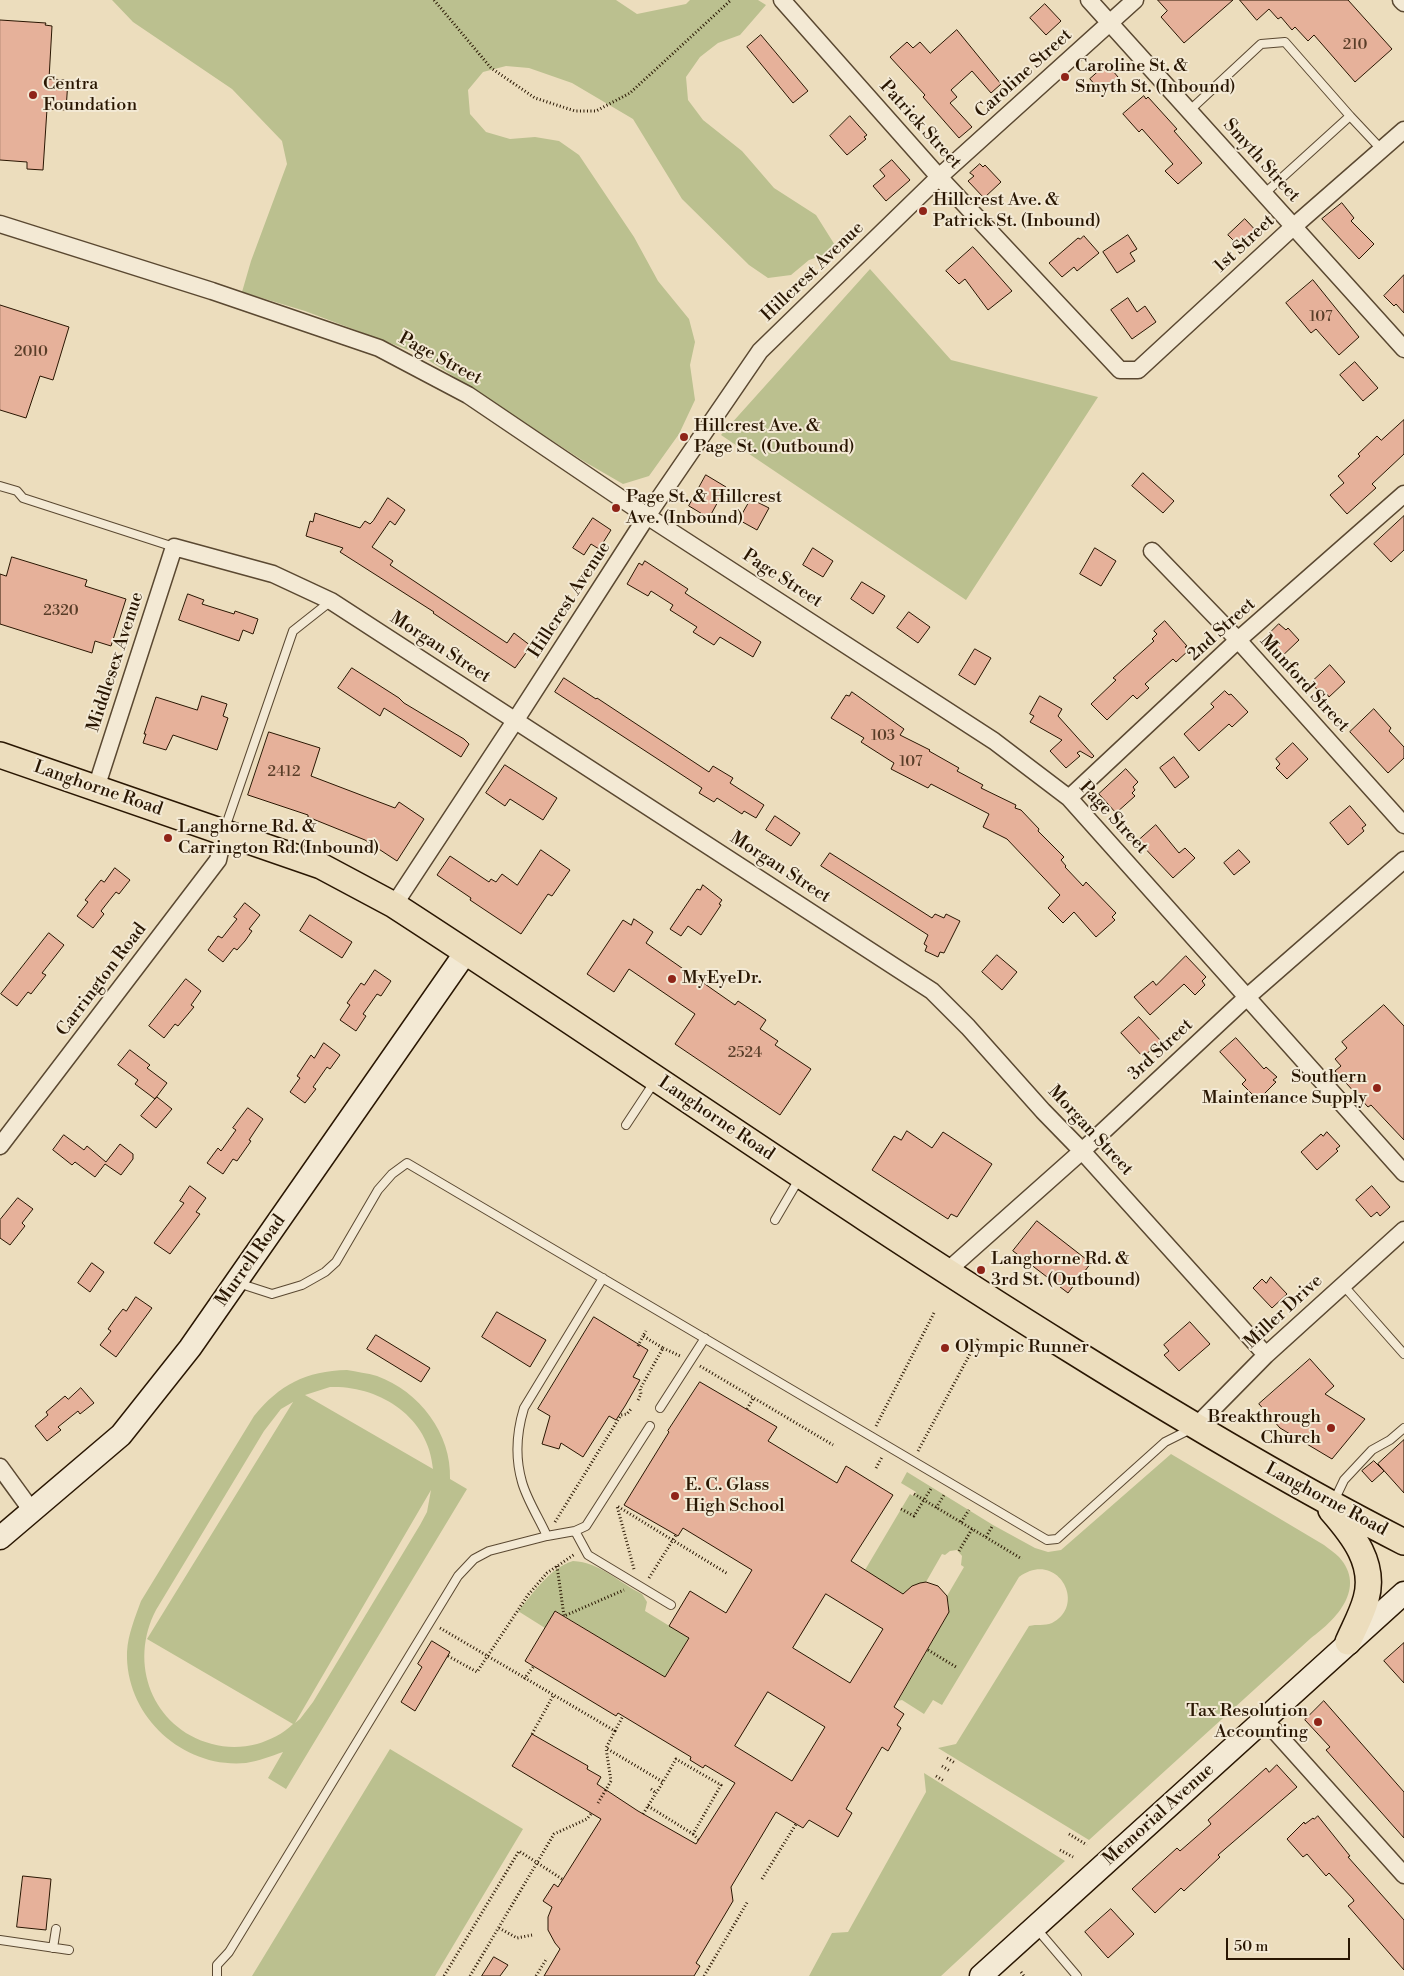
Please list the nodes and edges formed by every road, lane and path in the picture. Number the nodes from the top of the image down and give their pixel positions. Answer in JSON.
{"nodes":[{"id":1,"x":434,"y":0,"type":"edge"},
{"id":2,"x":731,"y":0,"type":"edge"},
{"id":3,"x":782,"y":0,"type":"edge"},
{"id":4,"x":1089,"y":0,"type":"edge"},
{"id":5,"x":1135,"y":0,"type":"edge"},
{"id":6,"x":1401,"y":0,"type":"edge"},
{"id":7,"x":1404,"y":3,"type":"edge"},
{"id":8,"x":1110,"y":24,"type":"junction"},
{"id":9,"x":1189,"y":111,"type":"junction"},
{"id":10,"x":1350,"y":116,"type":"junction"},
{"id":11,"x":1404,"y":130,"type":"edge"},
{"id":12,"x":1382,"y":149,"type":"junction"},
{"id":13,"x":939,"y":177,"type":"junction"},
{"id":14,"x":1264,"y":194,"type":"junction"},
{"id":15,"x":0,"y":224,"type":"edge"},
{"id":16,"x":1294,"y":227,"type":"junction"},
{"id":17,"x":1404,"y":349,"type":"edge"},
{"id":18,"x":1138,"y":370,"type":"joint"},
{"id":19,"x":0,"y":486,"type":"edge"},
{"id":20,"x":1404,"y":494,"type":"edge"},
{"id":21,"x":647,"y":516,"type":"junction"},
{"id":22,"x":174,"y":547,"type":"junction"},
{"id":23,"x":1152,"y":551,"type":"dead end"},
{"id":24,"x":331,"y":601,"type":"junction"},
{"id":25,"x":1238,"y":640,"type":"junction"},
{"id":26,"x":515,"y":721,"type":"junction"},
{"id":27,"x":0,"y":755,"type":"edge"},
{"id":28,"x":96,"y":788,"type":"junction"},
{"id":29,"x":1069,"y":798,"type":"junction"},
{"id":30,"x":1404,"y":825,"type":"edge"},
{"id":31,"x":224,"y":833,"type":"junction"},
{"id":32,"x":1404,"y":860,"type":"edge"},
{"id":33,"x":394,"y":905,"type":"junction"},
{"id":34,"x":466,"y":952,"type":"junction"},
{"id":35,"x":1246,"y":998,"type":"junction"},
{"id":36,"x":656,"y":1079,"type":"junction"},
{"id":37,"x":626,"y":1125,"type":"dead end"},
{"id":38,"x":0,"y":1146,"type":"edge"},
{"id":39,"x":1082,"y":1151,"type":"junction"},
{"id":40,"x":1404,"y":1173,"type":"edge"},
{"id":41,"x":801,"y":1175,"type":"junction"},
{"id":42,"x":775,"y":1220,"type":"dead end"},
{"id":43,"x":1404,"y":1230,"type":"edge"},
{"id":44,"x":946,"y":1272,"type":"junction"},
{"id":45,"x":603,"y":1278,"type":"junction"},
{"id":46,"x":236,"y":1282,"type":"junction"},
{"id":47,"x":1342,"y":1285,"type":"junction"},
{"id":48,"x":935,"y":1311,"type":"dead end"},
{"id":49,"x":705,"y":1338,"type":"junction"},
{"id":50,"x":978,"y":1339,"type":"dead end"},
{"id":51,"x":638,"y":1346,"type":"dead end"},
{"id":52,"x":663,"y":1348,"type":"junction"},
{"id":53,"x":1404,"y":1354,"type":"edge"},
{"id":54,"x":1266,"y":1355,"type":"junction"},
{"id":55,"x":680,"y":1356,"type":"dead end"},
{"id":56,"x":701,"y":1366,"type":"dead end"},
{"id":57,"x":754,"y":1397,"type":"junction"},
{"id":58,"x":638,"y":1400,"type":"dead end"},
{"id":59,"x":660,"y":1408,"type":"dead end"},
{"id":60,"x":631,"y":1409,"type":"dead end"},
{"id":61,"x":747,"y":1409,"type":"dead end"},
{"id":62,"x":650,"y":1426,"type":"dead end"},
{"id":63,"x":875,"y":1427,"type":"dead end"},
{"id":64,"x":1195,"y":1427,"type":"junction"},
{"id":65,"x":1404,"y":1428,"type":"edge"},
{"id":66,"x":833,"y":1445,"type":"dead end"},
{"id":67,"x":918,"y":1452,"type":"dead end"},
{"id":68,"x":882,"y":1457,"type":"dead end"},
{"id":69,"x":0,"y":1467,"type":"edge"},
{"id":70,"x":876,"y":1468,"type":"dead end"},
{"id":71,"x":932,"y":1487,"type":"dead end"},
{"id":72,"x":914,"y":1494,"type":"dead end"},
{"id":73,"x":944,"y":1495,"type":"dead end"},
{"id":74,"x":923,"y":1500,"type":"junction"},
{"id":75,"x":1327,"y":1503,"type":"junction"},
{"id":76,"x":936,"y":1508,"type":"junction"},
{"id":77,"x":901,"y":1509,"type":"dead end"},
{"id":78,"x":969,"y":1510,"type":"dead end"},
{"id":79,"x":32,"y":1511,"type":"junction"},
{"id":80,"x":961,"y":1522,"type":"junction"},
{"id":81,"x":993,"y":1525,"type":"dead end"},
{"id":82,"x":972,"y":1529,"type":"junction"},
{"id":83,"x":575,"y":1531,"type":"junction"},
{"id":84,"x":676,"y":1535,"type":"dead end"},
{"id":85,"x":547,"y":1536,"type":"junction"},
{"id":86,"x":986,"y":1537,"type":"junction"},
{"id":87,"x":0,"y":1538,"type":"edge"},
{"id":88,"x":673,"y":1540,"type":"junction"},
{"id":89,"x":1404,"y":1542,"type":"edge"},
{"id":90,"x":584,"y":1549,"type":"junction"},
{"id":91,"x":959,"y":1551,"type":"dead end"},
{"id":92,"x":1022,"y":1559,"type":"dead end"},
{"id":93,"x":556,"y":1565,"type":"junction"},
{"id":94,"x":728,"y":1574,"type":"dead end"},
{"id":95,"x":636,"y":1575,"type":"dead end"},
{"id":96,"x":641,"y":1586,"type":"junction"},
{"id":97,"x":1404,"y":1593,"type":"edge"},
{"id":98,"x":671,"y":1605,"type":"dead end"},
{"id":99,"x":439,"y":1627,"type":"dead end"},
{"id":100,"x":1348,"y":1642,"type":"junction"},
{"id":101,"x":928,"y":1650,"type":"dead end"},
{"id":102,"x":448,"y":1656,"type":"dead end"},
{"id":103,"x":487,"y":1656,"type":"junction"},
{"id":104,"x":534,"y":1666,"type":"dead end"},
{"id":105,"x":956,"y":1667,"type":"dead end"},
{"id":106,"x":524,"y":1679,"type":"junction"},
{"id":107,"x":553,"y":1696,"type":"junction"},
{"id":108,"x":623,"y":1716,"type":"dead end"},
{"id":109,"x":1264,"y":1719,"type":"junction"},
{"id":110,"x":615,"y":1731,"type":"junction"},
{"id":111,"x":532,"y":1734,"type":"dead end"},
{"id":112,"x":606,"y":1748,"type":"junction"},
{"id":113,"x":946,"y":1758,"type":"dead end"},
{"id":114,"x":955,"y":1763,"type":"dead end"},
{"id":115,"x":942,"y":1766,"type":"dead end"},
{"id":116,"x":950,"y":1771,"type":"dead end"},
{"id":117,"x":936,"y":1776,"type":"dead end"},
{"id":118,"x":944,"y":1781,"type":"dead end"},
{"id":119,"x":662,"y":1782,"type":"junction"},
{"id":120,"x":650,"y":1789,"type":"dead end"},
{"id":121,"x":656,"y":1793,"type":"junction"},
{"id":122,"x":598,"y":1803,"type":"dead end"},
{"id":123,"x":648,"y":1806,"type":"junction"},
{"id":124,"x":591,"y":1814,"type":"dead end"},
{"id":125,"x":643,"y":1814,"type":"dead end"},
{"id":126,"x":796,"y":1824,"type":"dead end"},
{"id":127,"x":693,"y":1834,"type":"junction"},
{"id":128,"x":1069,"y":1834,"type":"dead end"},
{"id":129,"x":699,"y":1840,"type":"dead end"},
{"id":130,"x":1087,"y":1845,"type":"dead end"},
{"id":131,"x":1060,"y":1850,"type":"dead end"},
{"id":132,"x":1073,"y":1857,"type":"dead end"},
{"id":133,"x":536,"y":1862,"type":"junction"},
{"id":134,"x":1404,"y":1875,"type":"edge"},
{"id":135,"x":562,"y":1879,"type":"dead end"},
{"id":136,"x":762,"y":1879,"type":"dead end"},
{"id":137,"x":748,"y":1901,"type":"dead end"},
{"id":138,"x":1035,"y":1927,"type":"junction"},
{"id":139,"x":499,"y":1928,"type":"junction"},
{"id":140,"x":56,"y":1929,"type":"dead end"},
{"id":141,"x":532,"y":1935,"type":"dead end"},
{"id":142,"x":0,"y":1940,"type":"edge"},
{"id":143,"x":53,"y":1948,"type":"junction"},
{"id":144,"x":69,"y":1950,"type":"dead end"},
{"id":145,"x":547,"y":1958,"type":"dead end"},
{"id":146,"x":473,"y":1971,"type":"junction"},
{"id":147,"x":1020,"y":1972,"type":"dead end"},
{"id":148,"x":217,"y":1976,"type":"edge"},
{"id":149,"x":444,"y":1976,"type":"edge"},
{"id":150,"x":470,"y":1976,"type":"edge"},
{"id":151,"x":476,"y":1976,"type":"edge"},
{"id":152,"x":536,"y":1976,"type":"edge"},
{"id":153,"x":704,"y":1976,"type":"edge"},
{"id":154,"x":981,"y":1976,"type":"edge"},
{"id":155,"x":1024,"y":1976,"type":"edge"},
{"id":156,"x":1077,"y":1976,"type":"edge"}],
"edges":[{"from":1,"to":2,"type":"path"},
{"from":3,"to":13,"type":"street","name":"Patrick Street"},
{"from":4,"to":8,"type":"street","name":"Smyth Street"},
{"from":5,"to":8,"type":"street","name":"Caroline Street"},
{"from":6,"to":7,"type":"street"},
{"from":8,"to":9,"type":"street","name":"Smyth Street"},
{"from":8,"to":13,"type":"street","name":"Caroline Street"},
{"from":9,"to":10,"type":"lane"},
{"from":9,"to":14,"type":"street","name":"Smyth Street"},
{"from":10,"to":12,"type":"lane"},
{"from":10,"to":14,"type":"lane"},
{"from":11,"to":12,"type":"street","name":"1st Street"},
{"from":12,"to":16,"type":"street","name":"1st Street"},
{"from":13,"to":18,"type":"street","name":"Patrick Street"},
{"from":13,"to":21,"type":"street","name":"Hillcrest Avenue"},
{"from":14,"to":16,"type":"street","name":"Smyth Street"},
{"from":15,"to":21,"type":"street","name":"Page Street"},
{"from":16,"to":17,"type":"street","name":"Smyth Street"},
{"from":16,"to":18,"type":"street","name":"1st Street"},
{"from":19,"to":22,"type":"lane"},
{"from":20,"to":25,"type":"street","name":"2nd Street"},
{"from":21,"to":26,"type":"street","name":"Hillcrest Avenue"},
{"from":21,"to":29,"type":"street","name":"Page Street"},
{"from":22,"to":24,"type":"street","name":"Morgan Street"},
{"from":22,"to":28,"type":"street","name":"Middlesex Avenue"},
{"from":23,"to":25,"type":"street","name":"Munford Street"},
{"from":24,"to":26,"type":"street","name":"Morgan Street"},
{"from":24,"to":31,"type":"lane"},
{"from":25,"to":29,"type":"street","name":"2nd Street"},
{"from":25,"to":30,"type":"street","name":"Munford Street"},
{"from":26,"to":33,"type":"street","name":"Hillcrest Avenue"},
{"from":26,"to":39,"type":"street","name":"Morgan Street"},
{"from":27,"to":28,"type":"main road","name":"Langhorne Road"},
{"from":28,"to":31,"type":"main road","name":"Langhorne Road"},
{"from":29,"to":35,"type":"street","name":"Page Street"},
{"from":31,"to":33,"type":"main road","name":"Langhorne Road"},
{"from":31,"to":38,"type":"street","name":"Carrington Road"},
{"from":32,"to":35,"type":"street","name":"3rd Street"},
{"from":33,"to":34,"type":"main road","name":"Langhorne Road"},
{"from":34,"to":36,"type":"main road","name":"Langhorne Road"},
{"from":34,"to":46,"type":"street","name":"Murrell Road"},
{"from":35,"to":39,"type":"street","name":"3rd Street"},
{"from":35,"to":40,"type":"street","name":"Page Street"},
{"from":36,"to":37,"type":"lane"},
{"from":36,"to":41,"type":"main road","name":"Langhorne Road"},
{"from":39,"to":44,"type":"street","name":"3rd Street"},
{"from":39,"to":54,"type":"street","name":"Morgan Street"},
{"from":41,"to":42,"type":"lane"},
{"from":41,"to":44,"type":"main road","name":"Langhorne Road"},
{"from":43,"to":47,"type":"street","name":"Miller Drive"},
{"from":44,"to":64,"type":"main road","name":"Langhorne Road"},
{"from":45,"to":46,"type":"lane"},
{"from":45,"to":49,"type":"lane"},
{"from":45,"to":85,"type":"lane"},
{"from":46,"to":79,"type":"street","name":"Murrell Road"},
{"from":47,"to":53,"type":"lane"},
{"from":47,"to":54,"type":"street","name":"Miller Drive"},
{"from":48,"to":63,"type":"path"},
{"from":49,"to":59,"type":"lane"},
{"from":49,"to":64,"type":"lane"},
{"from":50,"to":67,"type":"path"},
{"from":51,"to":52,"type":"path"},
{"from":52,"to":55,"type":"path"},
{"from":52,"to":58,"type":"path"},
{"from":54,"to":64,"type":"street","name":"Miller Drive"},
{"from":56,"to":57,"type":"path"},
{"from":57,"to":61,"type":"path"},
{"from":57,"to":66,"type":"path"},
{"from":60,"to":85,"type":"path"},
{"from":62,"to":83,"type":"lane"},
{"from":64,"to":75,"type":"main road","name":"Langhorne Road"},
{"from":65,"to":75,"type":"lane"},
{"from":68,"to":70,"type":"path"},
{"from":69,"to":79,"type":"street"},
{"from":71,"to":74,"type":"path"},
{"from":72,"to":74,"type":"path"},
{"from":73,"to":76,"type":"path"},
{"from":74,"to":76,"type":"path"},
{"from":74,"to":77,"type":"path"},
{"from":75,"to":89,"type":"main road","name":"Langhorne Road"},
{"from":75,"to":100,"type":"main road"},
{"from":76,"to":80,"type":"path"},
{"from":78,"to":80,"type":"path"},
{"from":79,"to":87,"type":"street","name":"Murrell Road"},
{"from":80,"to":82,"type":"path"},
{"from":81,"to":86,"type":"path"},
{"from":82,"to":86,"type":"path"},
{"from":82,"to":91,"type":"path"},
{"from":83,"to":85,"type":"lane"},
{"from":83,"to":90,"type":"lane"},
{"from":84,"to":88,"type":"path"},
{"from":85,"to":148,"type":"lane"},
{"from":86,"to":92,"type":"path"},
{"from":88,"to":94,"type":"path"},
{"from":88,"to":95,"type":"path"},
{"from":88,"to":96,"type":"path"},
{"from":90,"to":93,"type":"path"},
{"from":90,"to":96,"type":"lane"},
{"from":93,"to":96,"type":"path"},
{"from":93,"to":103,"type":"path"},
{"from":96,"to":98,"type":"lane"},
{"from":97,"to":100,"type":"street","name":"Memorial Avenue"},
{"from":99,"to":103,"type":"path"},
{"from":100,"to":109,"type":"street","name":"Memorial Avenue"},
{"from":101,"to":105,"type":"path"},
{"from":102,"to":103,"type":"path"},
{"from":103,"to":106,"type":"path"},
{"from":104,"to":106,"type":"path"},
{"from":106,"to":107,"type":"path"},
{"from":107,"to":110,"type":"path"},
{"from":107,"to":111,"type":"path"},
{"from":108,"to":110,"type":"path"},
{"from":109,"to":134,"type":"street"},
{"from":109,"to":138,"type":"street","name":"Memorial Avenue"},
{"from":110,"to":112,"type":"path"},
{"from":112,"to":119,"type":"path"},
{"from":112,"to":122,"type":"path"},
{"from":113,"to":114,"type":"path"},
{"from":115,"to":116,"type":"path"},
{"from":117,"to":118,"type":"path"},
{"from":119,"to":121,"type":"path"},
{"from":119,"to":127,"type":"path"},
{"from":120,"to":121,"type":"path"},
{"from":121,"to":123,"type":"path"},
{"from":123,"to":125,"type":"path"},
{"from":123,"to":127,"type":"path"},
{"from":124,"to":133,"type":"path"},
{"from":126,"to":136,"type":"path"},
{"from":127,"to":129,"type":"path"},
{"from":128,"to":130,"type":"path"},
{"from":131,"to":132,"type":"path"},
{"from":133,"to":135,"type":"path"},
{"from":133,"to":139,"type":"path"},
{"from":133,"to":149,"type":"path"},
{"from":137,"to":153,"type":"path"},
{"from":138,"to":154,"type":"street","name":"Memorial Avenue"},
{"from":138,"to":156,"type":"lane"},
{"from":139,"to":141,"type":"path"},
{"from":139,"to":146,"type":"path"},
{"from":140,"to":143,"type":"lane"},
{"from":142,"to":143,"type":"lane"},
{"from":143,"to":144,"type":"lane"},
{"from":145,"to":152,"type":"path"},
{"from":146,"to":150,"type":"path"},
{"from":146,"to":151,"type":"path"},
{"from":147,"to":155,"type":"path"}]}
